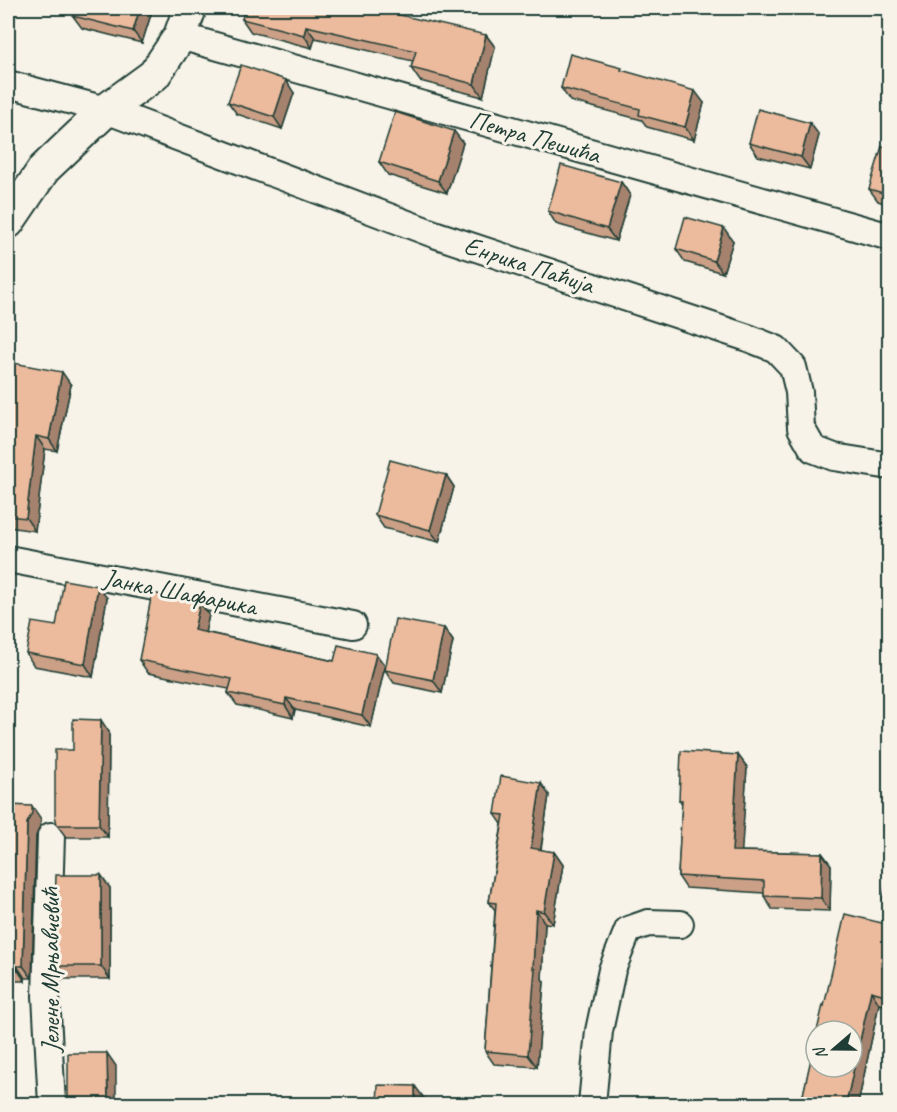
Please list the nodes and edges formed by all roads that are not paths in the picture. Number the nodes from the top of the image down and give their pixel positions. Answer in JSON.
{"nodes":[{"id":1,"x":185,"y":22,"type":"edge"},
{"id":2,"x":8,"y":84,"type":"edge"},
{"id":3,"x":106,"y":111,"type":"junction"},
{"id":4,"x":8,"y":222,"type":"edge"},
{"id":5,"x":890,"y":237,"type":"edge"},
{"id":6,"x":890,"y":466,"type":"edge"},
{"id":7,"x":8,"y":559,"type":"edge"},
{"id":8,"x":353,"y":626,"type":"dead end"},
{"id":9,"x":51,"y":836,"type":"dead end"},
{"id":10,"x":681,"y":924,"type":"dead end"},
{"id":11,"x":52,"y":1104,"type":"edge"},
{"id":12,"x":592,"y":1104,"type":"edge"}],
"edges":[{"from":1,"to":3,"type":"street"},
{"from":1,"to":5,"type":"street","name":"Петра Пешића"},
{"from":2,"to":3,"type":"street","name":"Енрика Паћија"},
{"from":3,"to":4,"type":"street"},
{"from":3,"to":6,"type":"street","name":"Енрика Паћија"},
{"from":7,"to":8,"type":"street","name":"Јанка Шафарика"},
{"from":9,"to":11,"type":"street","name":"Јелене Мрњавчевић"},
{"from":10,"to":12,"type":"street"}]}
